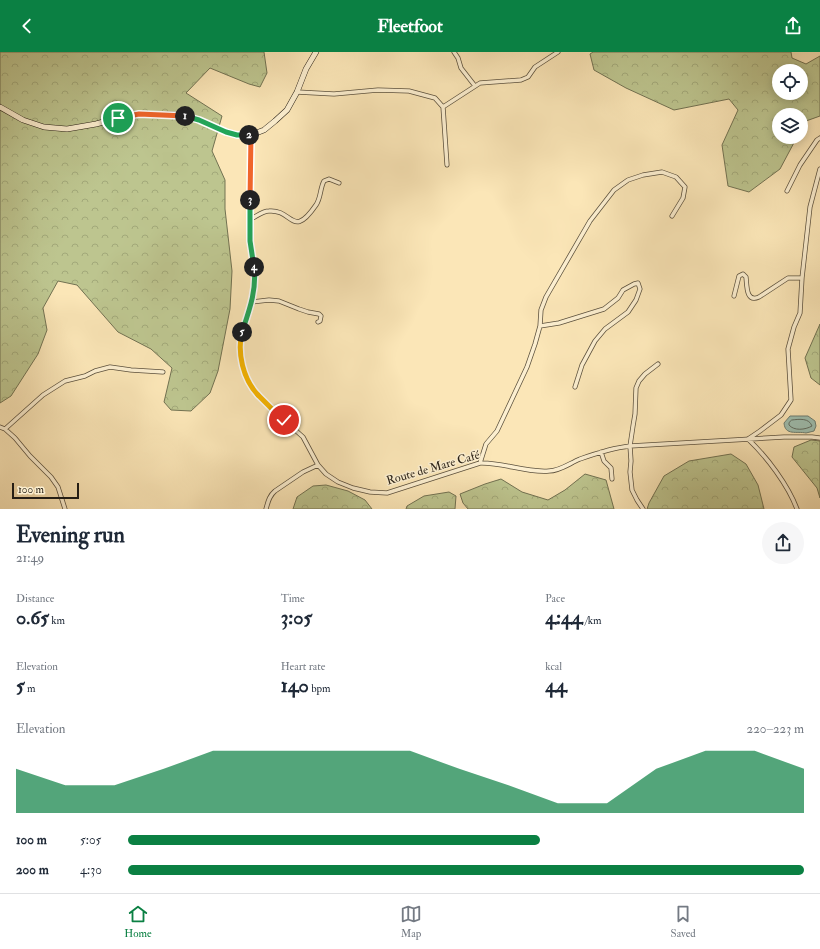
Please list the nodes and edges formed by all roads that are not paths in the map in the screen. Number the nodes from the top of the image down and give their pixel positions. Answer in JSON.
{"nodes":[{"id":1,"x":316,"y":52,"type":"edge"},
{"id":2,"x":454,"y":52,"type":"edge"},
{"id":3,"x":558,"y":52,"type":"edge"},
{"id":4,"x":475,"y":86,"type":"junction"},
{"id":5,"x":297,"y":92,"type":"junction"},
{"id":6,"x":0,"y":107,"type":"edge"},
{"id":7,"x":443,"y":107,"type":"junction"},
{"id":8,"x":251,"y":135,"type":"junction"},
{"id":9,"x":820,"y":138,"type":"edge"},
{"id":10,"x":447,"y":165,"type":"dead end"},
{"id":11,"x":820,"y":168,"type":"edge"},
{"id":12,"x":339,"y":183,"type":"dead end"},
{"id":13,"x":787,"y":191,"type":"dead end"},
{"id":14,"x":672,"y":216,"type":"dead end"},
{"id":15,"x":249,"y":220,"type":"junction"},
{"id":16,"x":802,"y":278,"type":"junction"},
{"id":17,"x":734,"y":296,"type":"dead end"},
{"id":18,"x":252,"y":302,"type":"junction"},
{"id":19,"x":318,"y":322,"type":"dead end"},
{"id":20,"x":540,"y":326,"type":"junction"},
{"id":21,"x":658,"y":364,"type":"dead end"},
{"id":22,"x":163,"y":372,"type":"dead end"},
{"id":23,"x":575,"y":387,"type":"dead end"},
{"id":24,"x":0,"y":427,"type":"edge"},
{"id":25,"x":5,"y":429,"type":"junction"},
{"id":26,"x":820,"y":438,"type":"edge"},
{"id":27,"x":748,"y":439,"type":"junction"},
{"id":28,"x":630,"y":446,"type":"junction"},
{"id":29,"x":600,"y":452,"type":"junction"},
{"id":30,"x":480,"y":463,"type":"junction"},
{"id":31,"x":318,"y":464,"type":"junction"},
{"id":32,"x":612,"y":479,"type":"dead end"},
{"id":33,"x":65,"y":509,"type":"edge"},
{"id":34,"x":266,"y":509,"type":"edge"},
{"id":35,"x":643,"y":509,"type":"edge"},
{"id":36,"x":798,"y":509,"type":"edge"}],
"edges":[{"from":1,"to":5,"type":"main road"},
{"from":2,"to":4,"type":"street"},
{"from":3,"to":4,"type":"street"},
{"from":4,"to":7,"type":"street"},
{"from":5,"to":7,"type":"street"},
{"from":5,"to":8,"type":"main road"},
{"from":6,"to":8,"type":"main road"},
{"from":7,"to":10,"type":"street"},
{"from":8,"to":15,"type":"street","name":"Route de Mare Café"},
{"from":9,"to":13,"type":"street"},
{"from":11,"to":16,"type":"street"},
{"from":12,"to":15,"type":"street"},
{"from":14,"to":20,"type":"street"},
{"from":15,"to":18,"type":"street","name":"Route de Mare Café"},
{"from":16,"to":17,"type":"street"},
{"from":16,"to":27,"type":"street"},
{"from":18,"to":19,"type":"street"},
{"from":18,"to":31,"type":"street","name":"Route de Mare Café"},
{"from":20,"to":23,"type":"street"},
{"from":20,"to":30,"type":"street"},
{"from":21,"to":28,"type":"street"},
{"from":22,"to":25,"type":"street"},
{"from":24,"to":25,"type":"street"},
{"from":25,"to":33,"type":"street"},
{"from":26,"to":27,"type":"street","name":"Route de Mare Café"},
{"from":27,"to":28,"type":"street","name":"Route de Mare Café"},
{"from":27,"to":36,"type":"street"},
{"from":28,"to":29,"type":"street","name":"Route de Mare Café"},
{"from":28,"to":35,"type":"street"},
{"from":29,"to":30,"type":"street","name":"Route de Mare Café"},
{"from":29,"to":32,"type":"street"},
{"from":30,"to":31,"type":"street","name":"Route de Mare Café"},
{"from":31,"to":34,"type":"street"}]}
